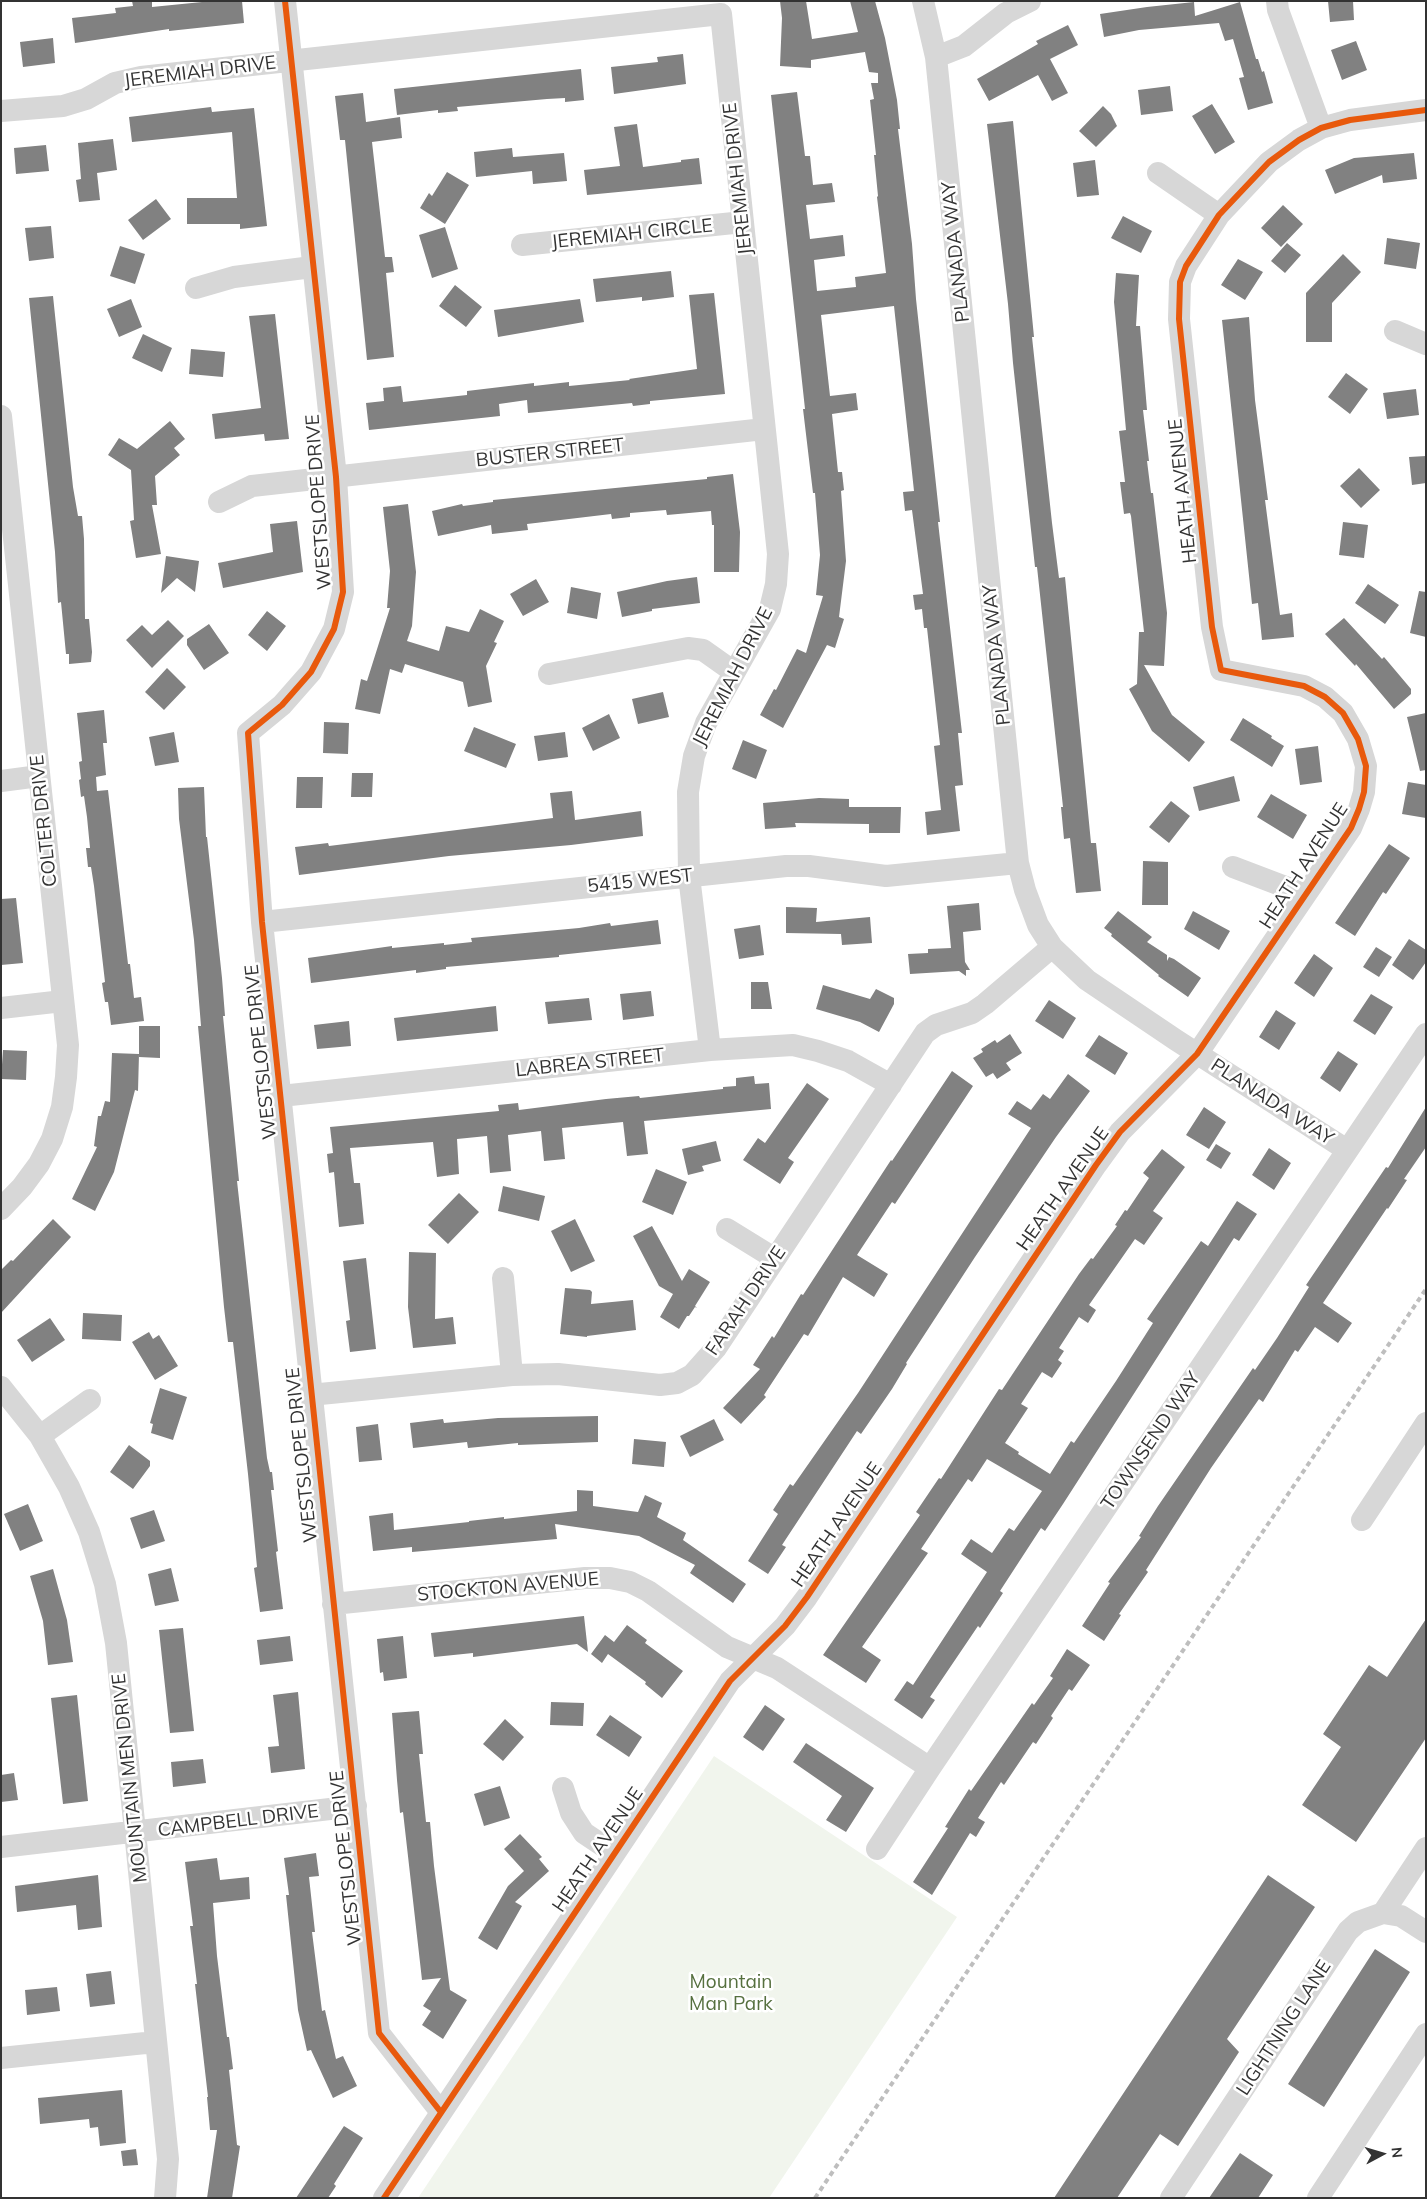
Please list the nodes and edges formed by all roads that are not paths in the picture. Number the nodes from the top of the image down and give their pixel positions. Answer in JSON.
{"nodes":[{"id":1,"x":285,"y":1,"type":"edge"},
{"id":2,"x":922,"y":1,"type":"edge"},
{"id":3,"x":1030,"y":1,"type":"edge"},
{"id":4,"x":1277,"y":1,"type":"edge"},
{"id":5,"x":936,"y":57,"type":"junction"},
{"id":6,"x":291,"y":61,"type":"junction"},
{"id":7,"x":1,"y":110,"type":"edge"},
{"id":8,"x":1426,"y":110,"type":"edge"},
{"id":9,"x":1321,"y":128,"type":"junction"},
{"id":10,"x":1158,"y":173,"type":"dead end"},
{"id":11,"x":1219,"y":216,"type":"junction"},
{"id":12,"x":743,"y":222,"type":"junction"},
{"id":13,"x":522,"y":245,"type":"dead end"},
{"id":14,"x":312,"y":268,"type":"junction"},
{"id":15,"x":196,"y":288,"type":"dead end"},
{"id":16,"x":1395,"y":331,"type":"dead end"},
{"id":17,"x":1426,"y":344,"type":"edge"},
{"id":18,"x":1,"y":416,"type":"edge"},
{"id":19,"x":764,"y":429,"type":"junction"},
{"id":20,"x":336,"y":477,"type":"junction"},
{"id":21,"x":219,"y":502,"type":"dead end"},
{"id":22,"x":9,"y":565,"type":"edge"},
{"id":23,"x":734,"y":672,"type":"junction"},
{"id":24,"x":550,"y":674,"type":"dead end"},
{"id":25,"x":39,"y":776,"type":"junction"},
{"id":26,"x":1,"y":781,"type":"edge"},
{"id":27,"x":1018,"y":863,"type":"junction"},
{"id":28,"x":1233,"y":867,"type":"dead end"},
{"id":29,"x":689,"y":876,"type":"junction"},
{"id":30,"x":1304,"y":894,"type":"junction"},
{"id":31,"x":262,"y":922,"type":"junction"},
{"id":32,"x":1052,"y":947,"type":"junction"},
{"id":33,"x":63,"y":1001,"type":"junction"},
{"id":34,"x":1,"y":1008,"type":"edge"},
{"id":35,"x":1426,"y":1034,"type":"edge"},
{"id":36,"x":710,"y":1050,"type":"junction"},
{"id":37,"x":1197,"y":1054,"type":"junction"},
{"id":38,"x":891,"y":1086,"type":"junction"},
{"id":39,"x":281,"y":1096,"type":"junction"},
{"id":40,"x":1347,"y":1150,"type":"junction"},
{"id":41,"x":1,"y":1209,"type":"edge"},
{"id":42,"x":727,"y":1229,"type":"dead end"},
{"id":43,"x":774,"y":1258,"type":"junction"},
{"id":44,"x":503,"y":1278,"type":"dead end"},
{"id":45,"x":512,"y":1375,"type":"junction"},
{"id":46,"x":1,"y":1387,"type":"edge"},
{"id":47,"x":310,"y":1395,"type":"junction"},
{"id":48,"x":90,"y":1400,"type":"dead end"},
{"id":49,"x":1426,"y":1424,"type":"edge"},
{"id":50,"x":40,"y":1436,"type":"junction"},
{"id":51,"x":1362,"y":1520,"type":"dead end"},
{"id":52,"x":333,"y":1604,"type":"junction"},
{"id":53,"x":753,"y":1656,"type":"junction"},
{"id":54,"x":930,"y":1768,"type":"junction"},
{"id":55,"x":563,"y":1788,"type":"dead end"},
{"id":56,"x":356,"y":1806,"type":"junction"},
{"id":57,"x":135,"y":1833,"type":"junction"},
{"id":58,"x":1,"y":1847,"type":"edge"},
{"id":59,"x":1426,"y":1848,"type":"edge"},
{"id":60,"x":878,"y":1849,"type":"dead end"},
{"id":61,"x":614,"y":1853,"type":"junction"},
{"id":62,"x":1383,"y":1913,"type":"junction"},
{"id":63,"x":1426,"y":1932,"type":"edge"},
{"id":64,"x":1426,"y":2034,"type":"edge"},
{"id":65,"x":155,"y":2042,"type":"junction"},
{"id":66,"x":1,"y":2058,"type":"edge"},
{"id":67,"x":440,"y":2111,"type":"junction"},
{"id":68,"x":165,"y":2198,"type":"edge"},
{"id":69,"x":384,"y":2198,"type":"edge"},
{"id":70,"x":1171,"y":2198,"type":"edge"},
{"id":71,"x":1318,"y":2198,"type":"edge"}],
"edges":[{"from":1,"to":6,"type":"street","name":"WESTSLOPE DRIVE"},
{"from":2,"to":5,"type":"street","name":"PLANADA WAY"},
{"from":3,"to":5,"type":"street"},
{"from":4,"to":9,"type":"street"},
{"from":5,"to":27,"type":"street","name":"PLANADA WAY"},
{"from":6,"to":7,"type":"street","name":"JEREMIAH DRIVE"},
{"from":6,"to":12,"type":"street","name":"JEREMIAH DRIVE"},
{"from":6,"to":14,"type":"street","name":"WESTSLOPE DRIVE"},
{"from":8,"to":9,"type":"street","name":"HEATH AVENUE"},
{"from":9,"to":11,"type":"street","name":"HEATH AVENUE"},
{"from":10,"to":11,"type":"street"},
{"from":11,"to":30,"type":"street","name":"HEATH AVENUE"},
{"from":12,"to":13,"type":"street","name":"JEREMIAH CIRCLE"},
{"from":12,"to":19,"type":"street","name":"JEREMIAH DRIVE"},
{"from":14,"to":15,"type":"street"},
{"from":14,"to":20,"type":"street","name":"WESTSLOPE DRIVE"},
{"from":16,"to":17,"type":"street"},
{"from":18,"to":22,"type":"street","name":"COLTER DRIVE"},
{"from":19,"to":20,"type":"street","name":"BUSTER STREET"},
{"from":19,"to":23,"type":"street","name":"JEREMIAH DRIVE"},
{"from":20,"to":21,"type":"street","name":"BUSTER STREET"},
{"from":20,"to":31,"type":"street","name":"WESTSLOPE DRIVE"},
{"from":22,"to":25,"type":"street","name":"COLTER DRIVE"},
{"from":23,"to":24,"type":"street"},
{"from":23,"to":29,"type":"street","name":"JEREMIAH DRIVE"},
{"from":25,"to":26,"type":"street"},
{"from":25,"to":33,"type":"street","name":"COLTER DRIVE"},
{"from":27,"to":29,"type":"street","name":"5415 WEST"},
{"from":27,"to":32,"type":"street","name":"PLANADA WAY"},
{"from":28,"to":30,"type":"street"},
{"from":29,"to":31,"type":"street","name":"5415 WEST"},
{"from":29,"to":36,"type":"street","name":"JEREMIAH DRIVE"},
{"from":30,"to":37,"type":"street","name":"HEATH AVENUE"},
{"from":31,"to":39,"type":"street","name":"WESTSLOPE DRIVE"},
{"from":32,"to":37,"type":"street","name":"PLANADA WAY"},
{"from":32,"to":38,"type":"street","name":"FARAH DRIVE"},
{"from":33,"to":34,"type":"street"},
{"from":33,"to":41,"type":"street","name":"COLTER DRIVE"},
{"from":35,"to":40,"type":"street","name":"TOWNSEND WAY"},
{"from":36,"to":38,"type":"street","name":"LABREA STREET"},
{"from":36,"to":39,"type":"street","name":"LABREA STREET"},
{"from":37,"to":40,"type":"street","name":"PLANADA WAY"},
{"from":37,"to":53,"type":"street","name":"HEATH AVENUE"},
{"from":38,"to":43,"type":"street","name":"FARAH DRIVE"},
{"from":39,"to":47,"type":"street","name":"WESTSLOPE DRIVE"},
{"from":40,"to":54,"type":"street","name":"TOWNSEND WAY"},
{"from":42,"to":43,"type":"street"},
{"from":43,"to":45,"type":"street","name":"FARAH DRIVE"},
{"from":44,"to":45,"type":"street"},
{"from":45,"to":47,"type":"street","name":"FARAH DRIVE"},
{"from":46,"to":50,"type":"street","name":"MOUNTAIN MEN DRIVE"},
{"from":47,"to":52,"type":"street","name":"WESTSLOPE DRIVE"},
{"from":48,"to":50,"type":"street"},
{"from":49,"to":51,"type":"street"},
{"from":50,"to":57,"type":"street","name":"MOUNTAIN MEN DRIVE"},
{"from":52,"to":53,"type":"street","name":"STOCKTON AVENUE"},
{"from":52,"to":56,"type":"street","name":"WESTSLOPE DRIVE"},
{"from":53,"to":54,"type":"street","name":"STOCKTON AVENUE"},
{"from":53,"to":61,"type":"street","name":"HEATH AVENUE"},
{"from":54,"to":60,"type":"street","name":"TOWNSEND WAY"},
{"from":55,"to":61,"type":"street"},
{"from":56,"to":57,"type":"street","name":"CAMPBELL DRIVE"},
{"from":56,"to":67,"type":"street","name":"WESTSLOPE DRIVE"},
{"from":57,"to":58,"type":"street","name":"CAMPBELL DRIVE"},
{"from":57,"to":65,"type":"street","name":"MOUNTAIN MEN DRIVE"},
{"from":59,"to":62,"type":"street"},
{"from":61,"to":67,"type":"street","name":"HEATH AVENUE"},
{"from":62,"to":63,"type":"street"},
{"from":62,"to":70,"type":"street","name":"LIGHTNING LANE"},
{"from":64,"to":71,"type":"street"},
{"from":65,"to":66,"type":"street"},
{"from":65,"to":68,"type":"street","name":"MOUNTAIN MEN DRIVE"},
{"from":67,"to":69,"type":"street","name":"HEATH AVENUE"}]}
